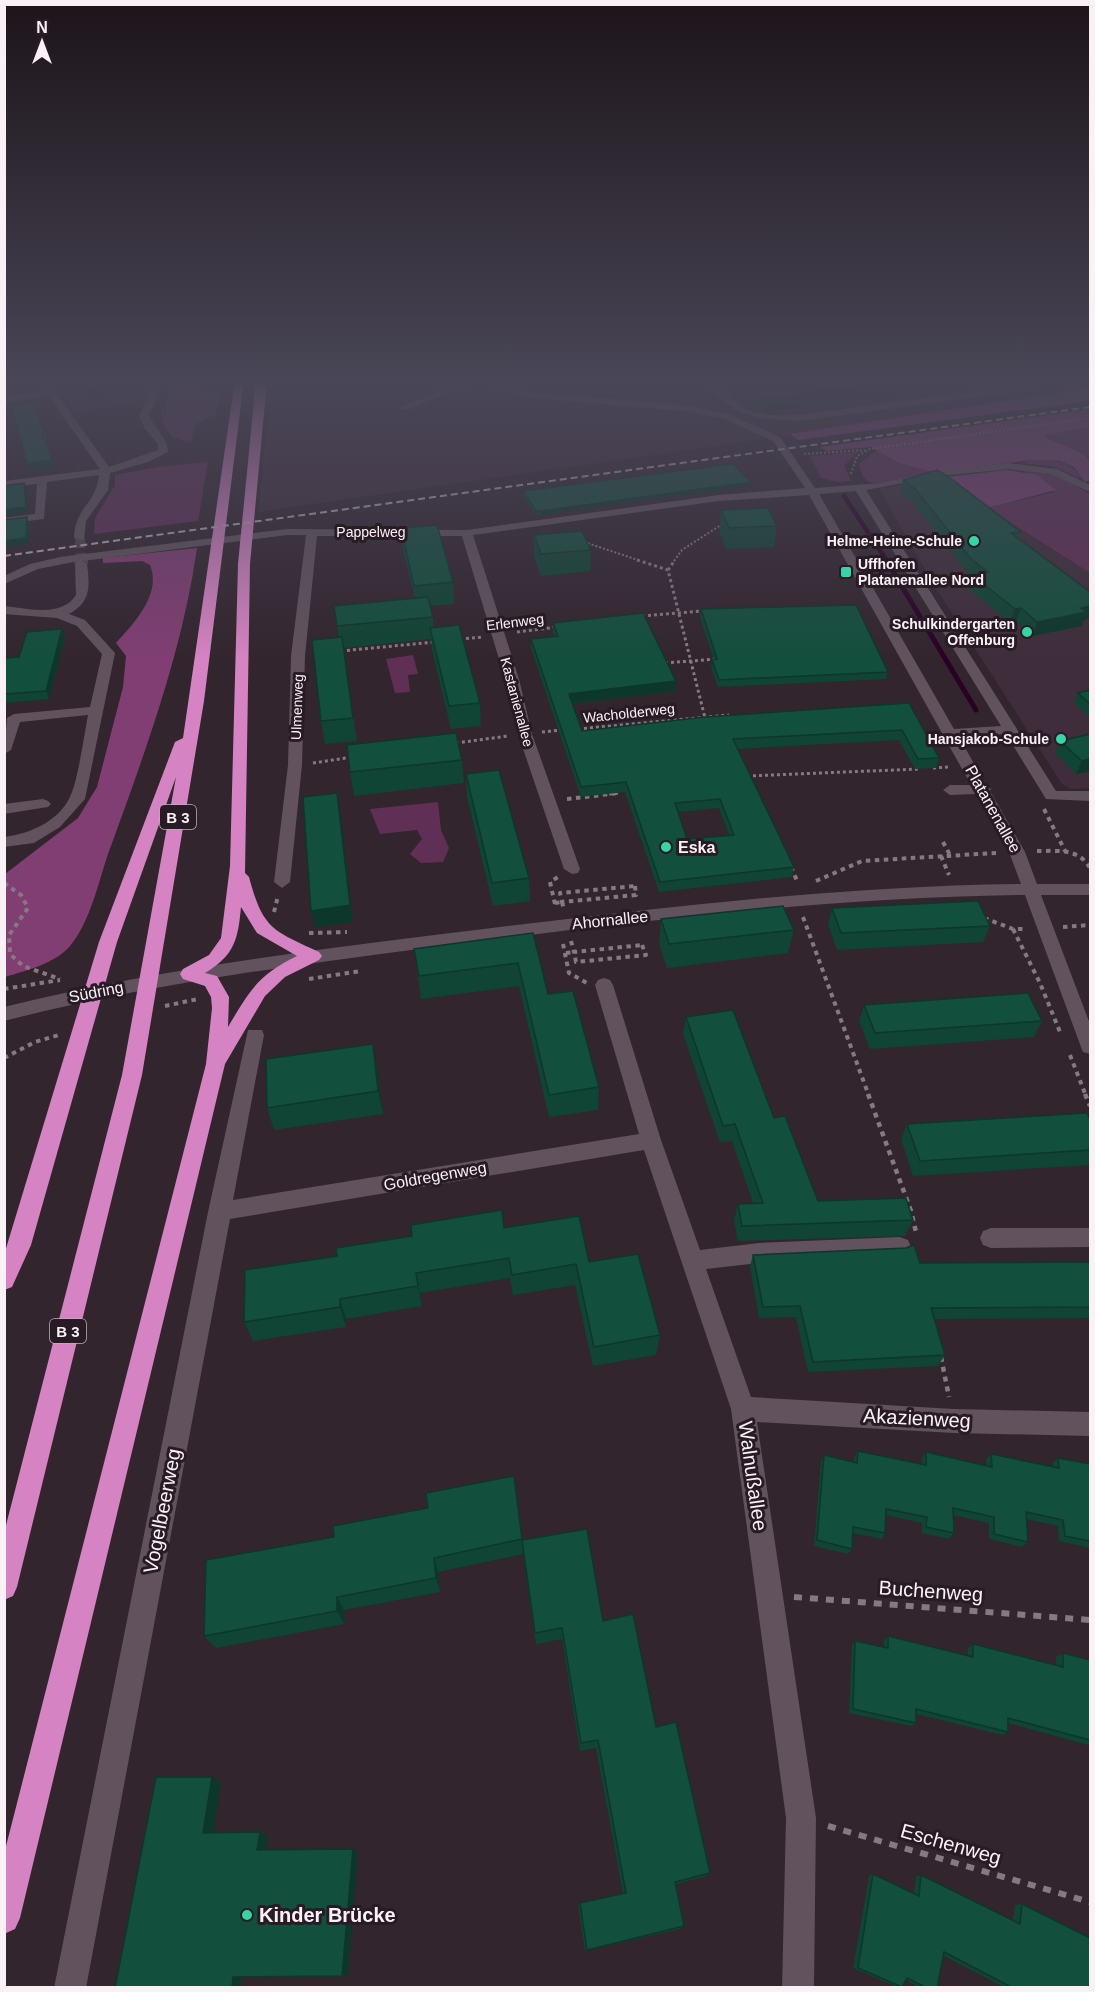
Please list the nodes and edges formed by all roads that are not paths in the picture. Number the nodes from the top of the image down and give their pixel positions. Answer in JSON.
{"nodes":[{"id":1,"x":80,"y":473,"type":"edge"},
{"id":2,"x":105,"y":473,"type":"edge"},
{"id":3,"x":228,"y":473,"type":"edge"},
{"id":4,"x":253,"y":473,"type":"edge"},
{"id":5,"x":800,"y":473,"type":"edge"},
{"id":6,"x":940,"y":473,"type":"edge"},
{"id":7,"x":1057,"y":473,"type":"edge"},
{"id":8,"x":42,"y":479,"type":"junction"},
{"id":9,"x":4,"y":484,"type":"edge"},
{"id":10,"x":859,"y":487,"type":"junction"},
{"id":11,"x":1090,"y":489,"type":"edge"},
{"id":12,"x":812,"y":491,"type":"junction"},
{"id":13,"x":4,"y":521,"type":"edge"},
{"id":14,"x":312,"y":532,"type":"junction"},
{"id":15,"x":467,"y":533,"type":"junction"},
{"id":16,"x":80,"y":538,"type":"tunnel mouth"},
{"id":17,"x":81,"y":564,"type":"tunnel mouth"},
{"id":18,"x":4,"y":581,"type":"edge"},
{"id":19,"x":4,"y":610,"type":"edge"},
{"id":20,"x":59,"y":614,"type":"junction"},
{"id":21,"x":197,"y":701,"type":"junction"},
{"id":22,"x":98,"y":710,"type":"junction"},
{"id":23,"x":1010,"y":730,"type":"junction"},
{"id":24,"x":950,"y":733,"type":"junction"},
{"id":25,"x":4,"y":750,"type":"edge"},
{"id":26,"x":984,"y":789,"type":"junction"},
{"id":27,"x":950,"y":790,"type":"dead end"},
{"id":28,"x":1090,"y":798,"type":"edge"},
{"id":29,"x":43,"y":804,"type":"dead end"},
{"id":30,"x":4,"y":809,"type":"edge"},
{"id":31,"x":4,"y":842,"type":"edge"},
{"id":32,"x":238,"y":866,"type":"junction"},
{"id":33,"x":572,"y":869,"type":"road end"},
{"id":34,"x":282,"y":882,"type":"road end"},
{"id":35,"x":1033,"y":889,"type":"junction"},
{"id":36,"x":1090,"y":889,"type":"edge"},
{"id":37,"x":313,"y":956,"type":"junction"},
{"id":38,"x":189,"y":974,"type":"junction"},
{"id":39,"x":604,"y":985,"type":"road end"},
{"id":40,"x":4,"y":1014,"type":"edge"},
{"id":41,"x":255,"y":1035,"type":"dead end"},
{"id":42,"x":1090,"y":1047,"type":"edge"},
{"id":43,"x":215,"y":1064,"type":"junction"},
{"id":44,"x":651,"y":1140,"type":"junction"},
{"id":45,"x":219,"y":1212,"type":"junction"},
{"id":46,"x":991,"y":1238,"type":"dead end"},
{"id":47,"x":1090,"y":1238,"type":"edge"},
{"id":48,"x":908,"y":1240,"type":"edge"},
{"id":49,"x":693,"y":1262,"type":"junction"},
{"id":50,"x":4,"y":1280,"type":"edge"},
{"id":51,"x":743,"y":1409,"type":"junction"},
{"id":52,"x":1090,"y":1424,"type":"edge"},
{"id":53,"x":4,"y":1587,"type":"edge"},
{"id":54,"x":4,"y":1918,"type":"edge"},
{"id":55,"x":70,"y":1988,"type":"edge"},
{"id":56,"x":798,"y":1988,"type":"edge"}],
"edges":[{"from":1,"to":8,"type":"street"},
{"from":2,"to":16,"type":"street"},
{"from":3,"to":21,"type":"highway","number":"B 3"},
{"from":4,"to":32,"type":"highway"},
{"from":5,"to":12,"type":"street","name":"Platanenallee"},
{"from":6,"to":10,"type":"street"},
{"from":7,"to":11,"type":"street"},
{"from":8,"to":9,"type":"street"},
{"from":8,"to":13,"type":"street"},
{"from":10,"to":12,"type":"street"},
{"from":10,"to":23,"type":"street"},
{"from":12,"to":15,"type":"street","name":"Pappelweg"},
{"from":12,"to":24,"type":"street","name":"Platanenallee"},
{"from":14,"to":15,"type":"street","name":"Pappelweg"},
{"from":14,"to":18,"type":"street","name":"Pappelweg"},
{"from":14,"to":34,"type":"street","name":"Ulmenweg"},
{"from":15,"to":33,"type":"street","name":"Kastanienallee"},
{"from":17,"to":20,"type":"street"},
{"from":19,"to":20,"type":"street"},
{"from":20,"to":22,"type":"street"},
{"from":21,"to":50,"type":"highway"},
{"from":21,"to":53,"type":"highway","number":"B 3"},
{"from":22,"to":25,"type":"street"},
{"from":22,"to":31,"type":"street"},
{"from":23,"to":24,"type":"street"},
{"from":23,"to":28,"type":"street"},
{"from":24,"to":26,"type":"street","name":"Platanenallee"},
{"from":26,"to":27,"type":"street"},
{"from":26,"to":35,"type":"street","name":"Platanenallee"},
{"from":29,"to":30,"type":"street"},
{"from":32,"to":37,"type":"highway"},
{"from":32,"to":38,"type":"highway"},
{"from":35,"to":36,"type":"street"},
{"from":35,"to":37,"type":"street","name":"Ahornallee"},
{"from":35,"to":42,"type":"street","name":"Platanenallee"},
{"from":37,"to":38,"type":"street","name":"Ahornallee"},
{"from":37,"to":43,"type":"highway"},
{"from":38,"to":40,"type":"street","name":"Südring"},
{"from":38,"to":43,"type":"highway"},
{"from":39,"to":44,"type":"street","name":"Walnußallee"},
{"from":41,"to":45,"type":"street","name":"Vogelbeerweg"},
{"from":43,"to":54,"type":"highway"},
{"from":44,"to":45,"type":"street","name":"Goldregenweg"},
{"from":44,"to":49,"type":"street","name":"Walnußallee"},
{"from":45,"to":55,"type":"street","name":"Vogelbeerweg"},
{"from":46,"to":47,"type":"street"},
{"from":48,"to":49,"type":"street"},
{"from":49,"to":51,"type":"street","name":"Walnußallee"},
{"from":51,"to":52,"type":"street","name":"Akazienweg"},
{"from":51,"to":56,"type":"street","name":"Walnußallee"}]}
